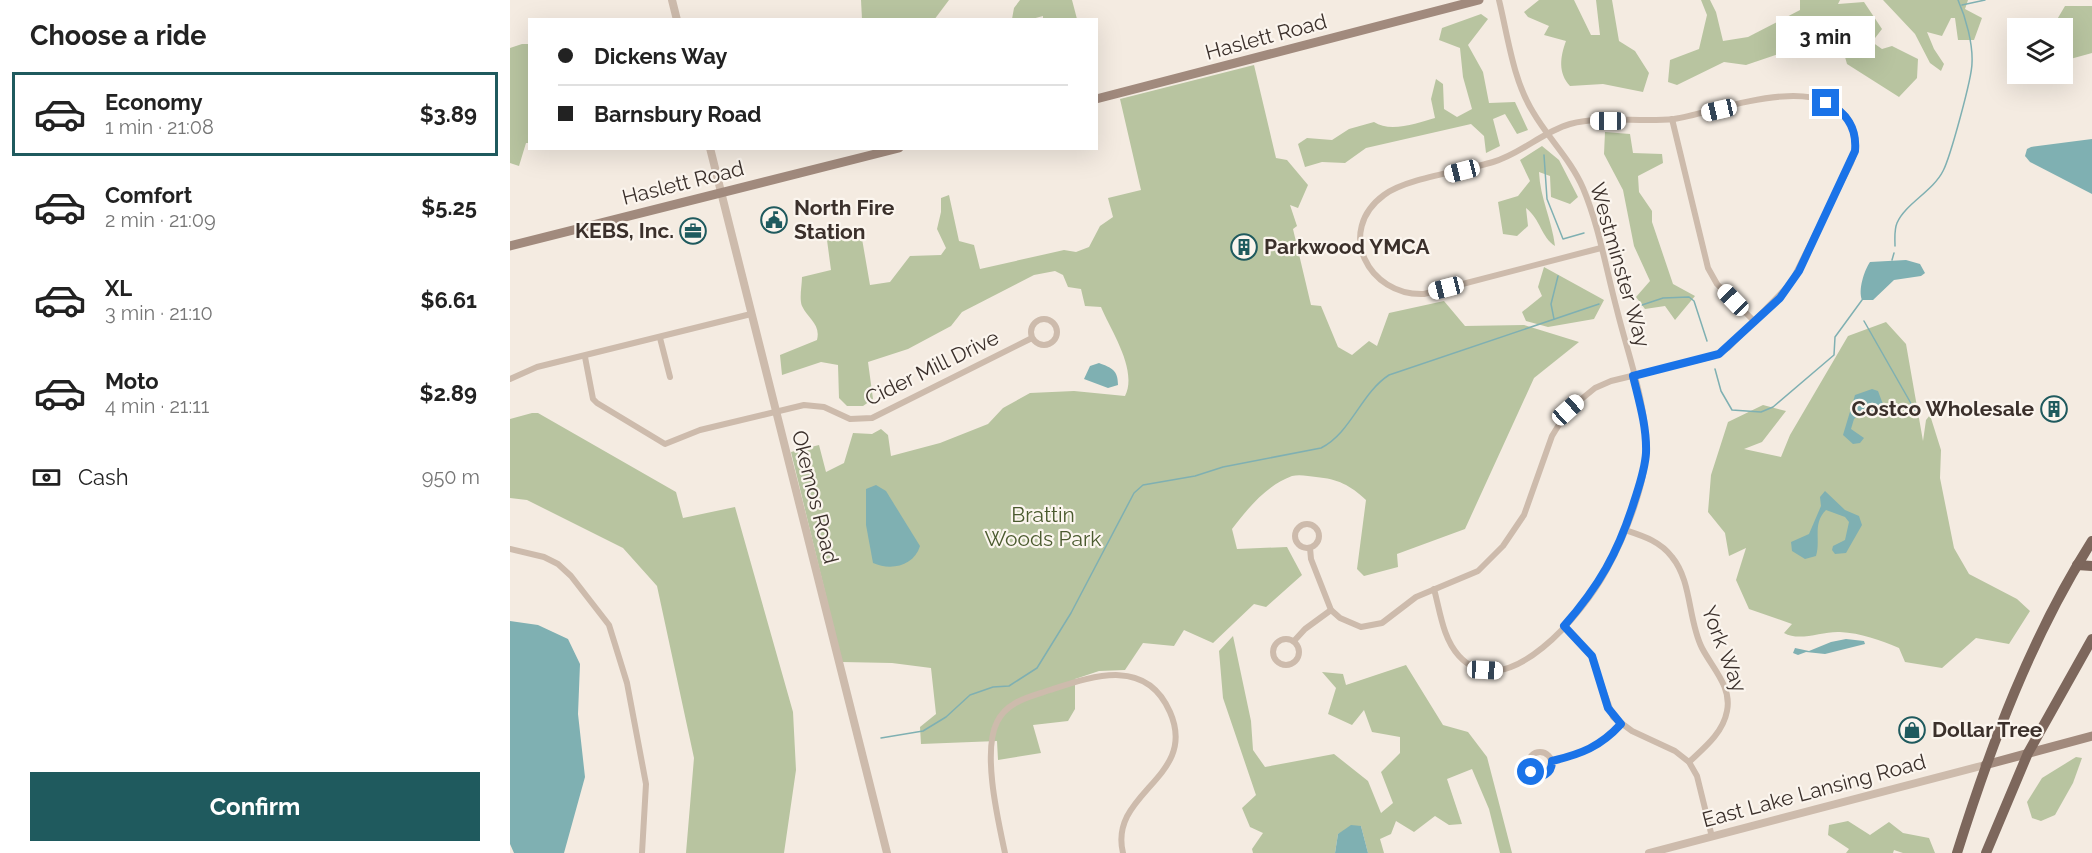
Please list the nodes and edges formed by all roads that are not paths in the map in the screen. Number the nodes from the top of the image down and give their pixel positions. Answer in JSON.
{"nodes":[{"id":1,"x":672,"y":0,"type":"edge"},
{"id":2,"x":1479,"y":0,"type":"edge"},
{"id":3,"x":1499,"y":0,"type":"edge"},
{"id":4,"x":676,"y":18,"type":"edge"},
{"id":5,"x":1098,"y":98,"type":"edge"},
{"id":6,"x":1672,"y":119,"type":"junction"},
{"id":7,"x":1548,"y":134,"type":"junction"},
{"id":8,"x":710,"y":150,"type":"edge"},
{"id":9,"x":891,"y":150,"type":"edge"},
{"id":10,"x":721,"y":192,"type":"junction"},
{"id":11,"x":510,"y":246,"type":"edge"},
{"id":12,"x":1601,"y":248,"type":"junction"},
{"id":13,"x":751,"y":314,"type":"junction"},
{"id":14,"x":1755,"y":322,"type":"junction"},
{"id":15,"x":660,"y":338,"type":"junction"},
{"id":16,"x":1032,"y":338,"type":"junction"},
{"id":17,"x":585,"y":357,"type":"junction"},
{"id":18,"x":1633,"y":376,"type":"junction"},
{"id":19,"x":670,"y":377,"type":"dead end"},
{"id":20,"x":510,"y":379,"type":"edge"},
{"id":21,"x":775,"y":411,"type":"junction"},
{"id":22,"x":1625,"y":530,"type":"junction"},
{"id":23,"x":2092,"y":541,"type":"edge"},
{"id":24,"x":1310,"y":548,"type":"junction"},
{"id":25,"x":510,"y":549,"type":"edge"},
{"id":26,"x":2077,"y":565,"type":"junction"},
{"id":27,"x":2092,"y":566,"type":"edge"},
{"id":28,"x":1434,"y":589,"type":"junction"},
{"id":29,"x":1331,"y":610,"type":"junction"},
{"id":30,"x":1564,"y":626,"type":"junction"},
{"id":31,"x":2092,"y":639,"type":"edge"},
{"id":32,"x":1294,"y":641,"type":"junction"},
{"id":33,"x":1621,"y":724,"type":"junction"},
{"id":34,"x":2092,"y":736,"type":"edge"},
{"id":35,"x":2028,"y":753,"type":"junction"},
{"id":36,"x":1552,"y":761,"type":"dead end"},
{"id":37,"x":1689,"y":762,"type":"junction"},
{"id":38,"x":1985,"y":765,"type":"junction"},
{"id":39,"x":1712,"y":837,"type":"junction"},
{"id":40,"x":642,"y":853,"type":"edge"},
{"id":41,"x":886,"y":853,"type":"edge"},
{"id":42,"x":1005,"y":853,"type":"edge"},
{"id":43,"x":1123,"y":853,"type":"edge"},
{"id":44,"x":1649,"y":853,"type":"edge"},
{"id":45,"x":1957,"y":853,"type":"edge"},
{"id":46,"x":1986,"y":853,"type":"edge"}],
"edges":[{"from":1,"to":4,"type":"street"},
{"from":2,"to":5,"type":"main road","name":"Haslett Road"},
{"from":3,"to":7,"type":"street","name":"Westminster Way"},
{"from":6,"to":7,"type":"street"},
{"from":6,"to":14,"type":"street"},
{"from":6,"to":14,"type":"street"},
{"from":7,"to":12,"type":"street","name":"Westminster Way"},
{"from":7,"to":12,"type":"street"},
{"from":8,"to":10,"type":"street","name":"Okemos Road"},
{"from":9,"to":10,"type":"main road","name":"Haslett Road"},
{"from":10,"to":11,"type":"main road","name":"Haslett Road"},
{"from":10,"to":13,"type":"street","name":"Okemos Road"},
{"from":12,"to":18,"type":"street","name":"Westminster Way"},
{"from":13,"to":15,"type":"street"},
{"from":13,"to":21,"type":"street","name":"Okemos Road"},
{"from":14,"to":18,"type":"street"},
{"from":15,"to":17,"type":"street"},
{"from":15,"to":19,"type":"street"},
{"from":16,"to":16,"type":"street","name":"Cider Mill Drive"},
{"from":16,"to":21,"type":"street","name":"Cider Mill Drive"},
{"from":17,"to":20,"type":"street"},
{"from":17,"to":21,"type":"street","name":"Cider Mill Drive"},
{"from":18,"to":22,"type":"street","name":"Westminster Way"},
{"from":18,"to":28,"type":"street"},
{"from":21,"to":41,"type":"street","name":"Okemos Road"},
{"from":22,"to":30,"type":"street","name":"Westminster Way"},
{"from":22,"to":37,"type":"street","name":"York Way"},
{"from":23,"to":26,"type":"main road"},
{"from":24,"to":24,"type":"street"},
{"from":24,"to":29,"type":"street"},
{"from":25,"to":40,"type":"street"},
{"from":26,"to":27,"type":"main road"},
{"from":26,"to":38,"type":"main road"},
{"from":28,"to":29,"type":"street"},
{"from":28,"to":30,"type":"street","name":"Westminster Way"},
{"from":29,"to":32,"type":"street"},
{"from":30,"to":33,"type":"street"},
{"from":31,"to":35,"type":"main road"},
{"from":32,"to":32,"type":"street"},
{"from":33,"to":36,"type":"street"},
{"from":33,"to":37,"type":"street"},
{"from":34,"to":35,"type":"main road","name":"East Lake Lansing Road"},
{"from":35,"to":38,"type":"main road","name":"East Lake Lansing Road"},
{"from":35,"to":46,"type":"main road"},
{"from":37,"to":39,"type":"street"},
{"from":38,"to":39,"type":"street","name":"East Lake Lansing Road"},
{"from":38,"to":45,"type":"main road"},
{"from":39,"to":44,"type":"street","name":"East Lake Lansing Road"},
{"from":42,"to":43,"type":"street"}]}
